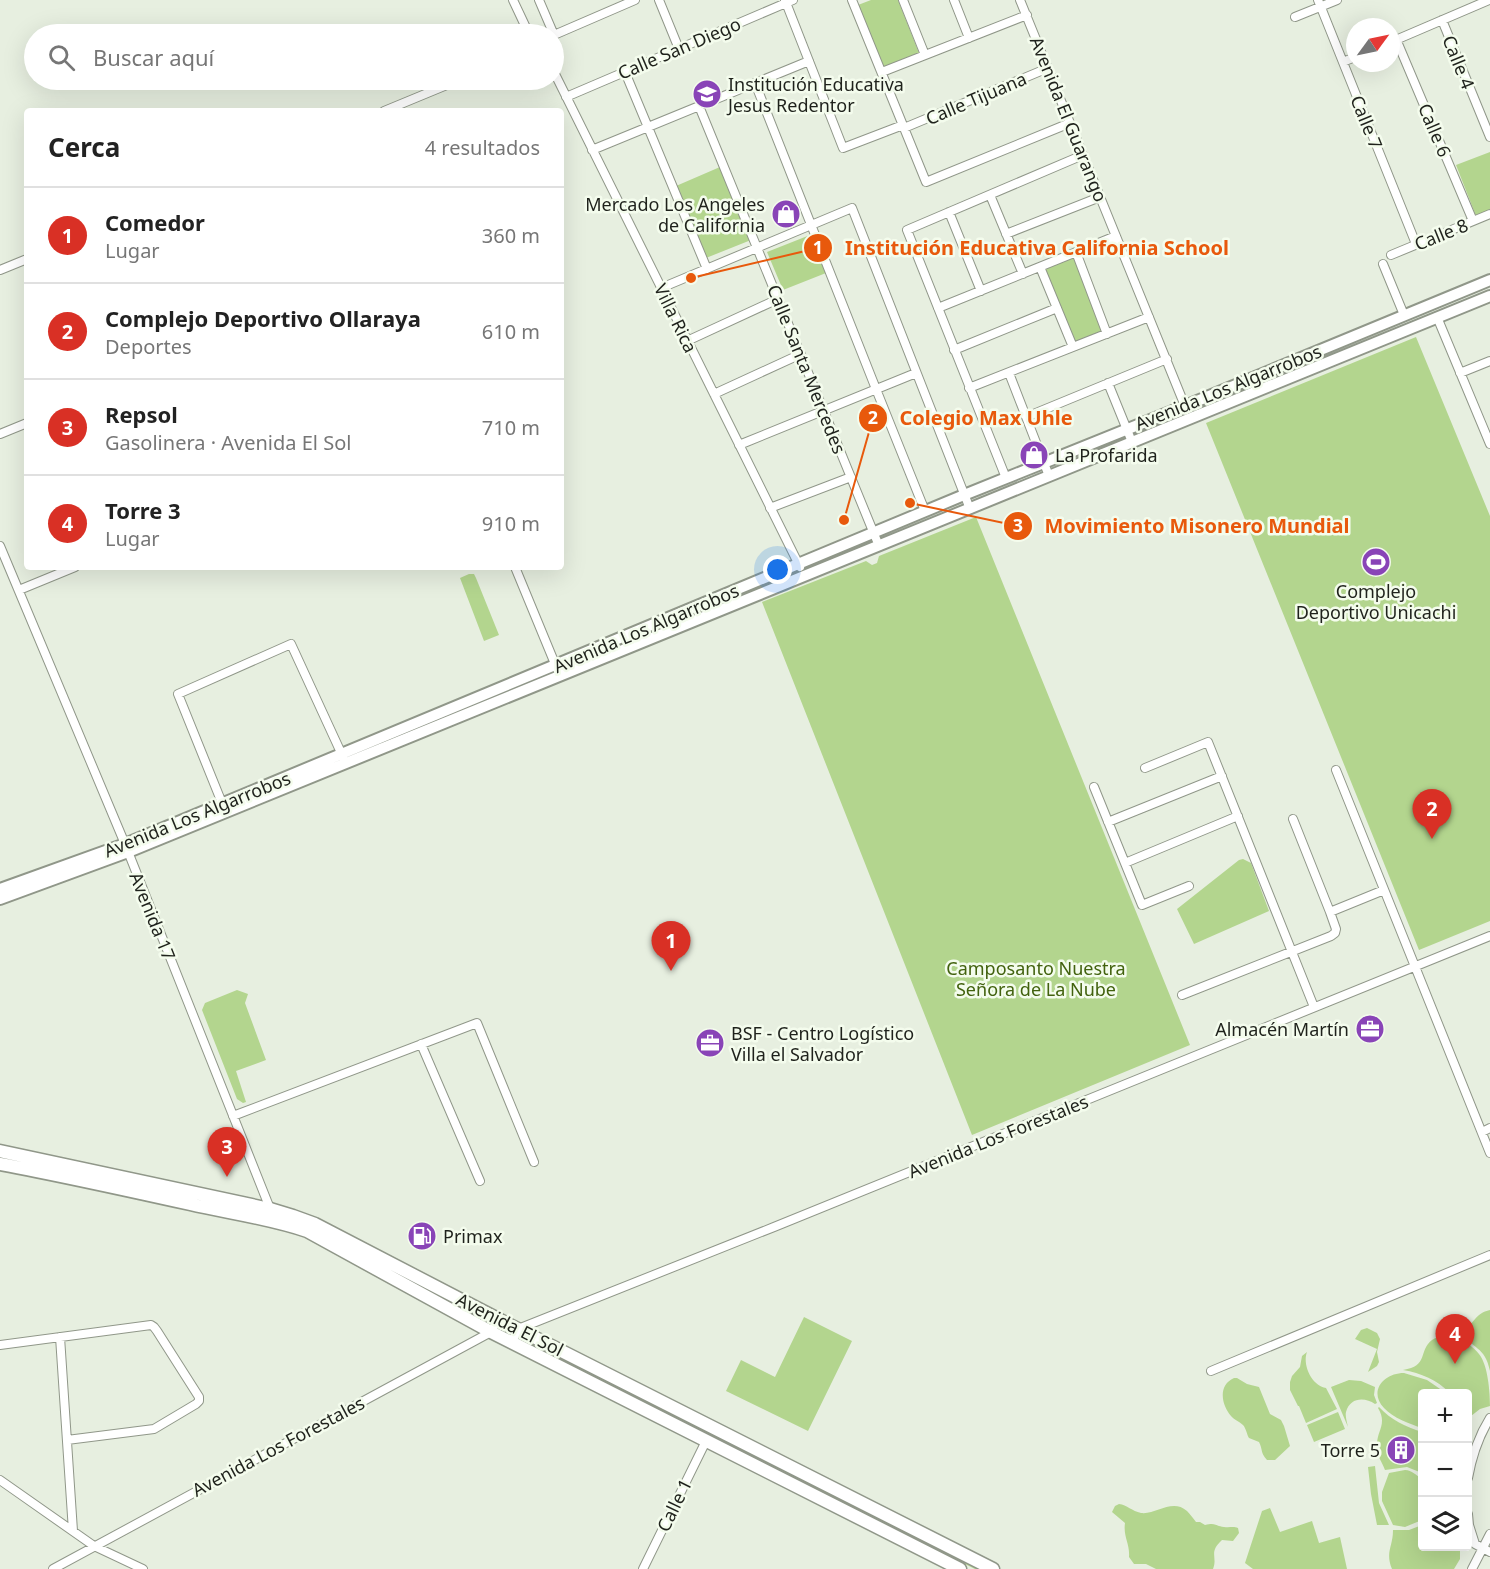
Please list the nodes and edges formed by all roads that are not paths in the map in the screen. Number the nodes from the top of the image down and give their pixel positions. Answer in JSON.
{"nodes":[{"id":1,"x":513,"y":0,"type":"edge"},
{"id":2,"x":539,"y":0,"type":"edge"},
{"id":3,"x":635,"y":0,"type":"edge"},
{"id":4,"x":659,"y":0,"type":"edge"},
{"id":5,"x":852,"y":0,"type":"edge"},
{"id":6,"x":903,"y":0,"type":"edge"},
{"id":7,"x":954,"y":0,"type":"edge"},
{"id":8,"x":1020,"y":0,"type":"edge"},
{"id":9,"x":1337,"y":0,"type":"edge"},
{"id":10,"x":1489,"y":0,"type":"edge"},
{"id":11,"x":788,"y":1,"type":"edge"},
{"id":12,"x":1319,"y":3,"type":"edge"},
{"id":13,"x":1026,"y":15,"type":"junction"},
{"id":14,"x":1295,"y":17,"type":"dead end"},
{"id":15,"x":1442,"y":20,"type":"junction"},
{"id":16,"x":524,"y":24,"type":"edge"},
{"id":17,"x":549,"y":24,"type":"edge"},
{"id":18,"x":564,"y":31,"type":"edge"},
{"id":19,"x":969,"y":38,"type":"junction"},
{"id":20,"x":1400,"y":38,"type":"edge"},
{"id":21,"x":679,"y":49,"type":"junction"},
{"id":22,"x":1400,"y":54,"type":"edge"},
{"id":23,"x":925,"y":55,"type":"junction"},
{"id":24,"x":809,"y":61,"type":"junction"},
{"id":25,"x":1346,"y":61,"type":"edge"},
{"id":26,"x":1343,"y":62,"type":"junction"},
{"id":27,"x":1048,"y":68,"type":"junction"},
{"id":28,"x":624,"y":72,"type":"junction"},
{"id":29,"x":882,"y":72,"type":"junction"},
{"id":30,"x":755,"y":83,"type":"junction"},
{"id":31,"x":435,"y":90,"type":"edge"},
{"id":32,"x":563,"y":90,"type":"edge"},
{"id":33,"x":566,"y":97,"type":"junction"},
{"id":34,"x":699,"y":106,"type":"junction"},
{"id":35,"x":391,"y":108,"type":"edge"},
{"id":36,"x":1070,"y":123,"type":"junction"},
{"id":37,"x":904,"y":126,"type":"junction"},
{"id":38,"x":648,"y":127,"type":"junction"},
{"id":39,"x":1490,"y":137,"type":"edge"},
{"id":40,"x":592,"y":150,"type":"junction"},
{"id":41,"x":1083,"y":155,"type":"junction"},
{"id":42,"x":990,"y":195,"type":"junction"},
{"id":43,"x":1100,"y":197,"type":"junction"},
{"id":44,"x":949,"y":212,"type":"junction"},
{"id":45,"x":1490,"y":214,"type":"edge"},
{"id":46,"x":1473,"y":221,"type":"junction"},
{"id":47,"x":811,"y":225,"type":"junction"},
{"id":48,"x":1006,"y":234,"type":"junction"},
{"id":49,"x":1116,"y":236,"type":"junction"},
{"id":50,"x":1416,"y":244,"type":"junction"},
{"id":51,"x":757,"y":248,"type":"junction"},
{"id":52,"x":1076,"y":252,"type":"junction"},
{"id":53,"x":1391,"y":255,"type":"dead end"},
{"id":54,"x":24,"y":260,"type":"edge"},
{"id":55,"x":1383,"y":264,"type":"dead end"},
{"id":56,"x":1041,"y":267,"type":"junction"},
{"id":57,"x":707,"y":269,"type":"junction"},
{"id":58,"x":0,"y":270,"type":"edge"},
{"id":59,"x":1023,"y":274,"type":"junction"},
{"id":60,"x":1490,"y":280,"type":"edge"},
{"id":61,"x":661,"y":288,"type":"junction"},
{"id":62,"x":981,"y":291,"type":"junction"},
{"id":63,"x":1490,"y":296,"type":"edge"},
{"id":64,"x":778,"y":299,"type":"junction"},
{"id":65,"x":938,"y":308,"type":"junction"},
{"id":66,"x":1057,"y":308,"type":"junction"},
{"id":67,"x":1404,"y":315,"type":"junction"},
{"id":68,"x":1149,"y":317,"type":"junction"},
{"id":69,"x":1437,"y":317,"type":"junction"},
{"id":70,"x":1107,"y":334,"type":"junction"},
{"id":71,"x":687,"y":341,"type":"junction"},
{"id":72,"x":1073,"y":347,"type":"junction"},
{"id":73,"x":954,"y":350,"type":"junction"},
{"id":74,"x":801,"y":354,"type":"junction"},
{"id":75,"x":1167,"y":359,"type":"junction"},
{"id":76,"x":1490,"y":361,"type":"edge"},
{"id":77,"x":1009,"y":372,"type":"junction"},
{"id":78,"x":916,"y":373,"type":"junction"},
{"id":79,"x":1460,"y":373,"type":"junction"},
{"id":80,"x":1108,"y":383,"type":"junction"},
{"id":81,"x":969,"y":388,"type":"junction"},
{"id":82,"x":876,"y":389,"type":"junction"},
{"id":83,"x":714,"y":394,"type":"junction"},
{"id":84,"x":1186,"y":406,"type":"junction"},
{"id":85,"x":824,"y":410,"type":"junction"},
{"id":86,"x":1026,"y":417,"type":"junction"},
{"id":87,"x":1191,"y":418,"type":"junction"},
{"id":88,"x":24,"y":424,"type":"edge"},
{"id":89,"x":1127,"y":429,"type":"junction"},
{"id":90,"x":0,"y":434,"type":"edge"},
{"id":91,"x":1132,"y":442,"type":"junction"},
{"id":92,"x":1490,"y":444,"type":"edge"},
{"id":93,"x":739,"y":445,"type":"junction"},
{"id":94,"x":1044,"y":463,"type":"junction"},
{"id":95,"x":1049,"y":476,"type":"junction"},
{"id":96,"x":851,"y":477,"type":"junction"},
{"id":97,"x":1006,"y":478,"type":"junction"},
{"id":98,"x":964,"y":495,"type":"junction"},
{"id":99,"x":770,"y":508,"type":"junction"},
{"id":100,"x":970,"y":508,"type":"junction"},
{"id":101,"x":926,"y":511,"type":"junction"},
{"id":102,"x":874,"y":533,"type":"junction"},
{"id":103,"x":0,"y":546,"type":"edge"},
{"id":104,"x":879,"y":546,"type":"junction"},
{"id":105,"x":798,"y":564,"type":"junction"},
{"id":106,"x":68,"y":570,"type":"edge"},
{"id":107,"x":516,"y":570,"type":"edge"},
{"id":108,"x":804,"y":576,"type":"junction"},
{"id":109,"x":19,"y":590,"type":"junction"},
{"id":110,"x":558,"y":670,"type":"junction"},
{"id":111,"x":344,"y":759,"type":"junction"},
{"id":112,"x":1145,"y":768,"type":"dead end"},
{"id":113,"x":1336,"y":770,"type":"dead end"},
{"id":114,"x":1222,"y":776,"type":"junction"},
{"id":115,"x":1094,"y":787,"type":"dead end"},
{"id":116,"x":224,"y":808,"type":"junction"},
{"id":117,"x":1238,"y":816,"type":"junction"},
{"id":118,"x":1293,"y":819,"type":"dead end"},
{"id":119,"x":1108,"y":822,"type":"junction"},
{"id":120,"x":127,"y":848,"type":"junction"},
{"id":121,"x":1125,"y":863,"type":"junction"},
{"id":122,"x":1189,"y":886,"type":"dead end"},
{"id":123,"x":0,"y":889,"type":"edge"},
{"id":124,"x":1384,"y":890,"type":"junction"},
{"id":125,"x":0,"y":899,"type":"edge"},
{"id":126,"x":1330,"y":912,"type":"junction"},
{"id":127,"x":1490,"y":936,"type":"edge"},
{"id":128,"x":1292,"y":952,"type":"junction"},
{"id":129,"x":1415,"y":966,"type":"junction"},
{"id":130,"x":1182,"y":995,"type":"dead end"},
{"id":131,"x":1314,"y":1007,"type":"junction"},
{"id":132,"x":421,"y":1044,"type":"junction"},
{"id":133,"x":233,"y":1116,"type":"junction"},
{"id":134,"x":1490,"y":1128,"type":"edge"},
{"id":135,"x":1482,"y":1132,"type":"junction"},
{"id":136,"x":0,"y":1151,"type":"edge"},
{"id":137,"x":1490,"y":1153,"type":"edge"},
{"id":138,"x":534,"y":1162,"type":"dead end"},
{"id":139,"x":0,"y":1164,"type":"edge"},
{"id":140,"x":480,"y":1181,"type":"dead end"},
{"id":141,"x":270,"y":1209,"type":"junction"},
{"id":142,"x":275,"y":1221,"type":"junction"},
{"id":143,"x":1490,"y":1255,"type":"edge"},
{"id":144,"x":498,"y":1319,"type":"junction"},
{"id":145,"x":518,"y":1329,"type":"junction"},
{"id":146,"x":491,"y":1332,"type":"junction"},
{"id":147,"x":60,"y":1337,"type":"junction"},
{"id":148,"x":512,"y":1342,"type":"junction"},
{"id":149,"x":0,"y":1345,"type":"edge"},
{"id":150,"x":1211,"y":1371,"type":"dead end"},
{"id":151,"x":1490,"y":1418,"type":"edge"},
{"id":152,"x":67,"y":1440,"type":"junction"},
{"id":153,"x":706,"y":1441,"type":"junction"},
{"id":154,"x":1472,"y":1456,"type":"edge"},
{"id":155,"x":0,"y":1480,"type":"edge"},
{"id":156,"x":73,"y":1531,"type":"junction"},
{"id":157,"x":1490,"y":1534,"type":"edge"},
{"id":158,"x":1472,"y":1536,"type":"edge"},
{"id":159,"x":94,"y":1546,"type":"junction"},
{"id":160,"x":1486,"y":1550,"type":"edge"},
{"id":161,"x":53,"y":1569,"type":"edge"},
{"id":162,"x":143,"y":1569,"type":"edge"},
{"id":163,"x":643,"y":1569,"type":"edge"},
{"id":164,"x":960,"y":1569,"type":"edge"},
{"id":165,"x":993,"y":1569,"type":"edge"},
{"id":166,"x":1472,"y":1569,"type":"edge"}],
"edges":[{"from":1,"to":16,"type":"street"},
{"from":2,"to":17,"type":"street"},
{"from":3,"to":18,"type":"street"},
{"from":4,"to":21,"type":"street"},
{"from":5,"to":29,"type":"street"},
{"from":6,"to":23,"type":"street"},
{"from":7,"to":19,"type":"street"},
{"from":8,"to":13,"type":"street","name":"Avenida El Guarango"},
{"from":9,"to":12,"type":"street"},
{"from":10,"to":15,"type":"street"},
{"from":11,"to":21,"type":"street","name":"Calle San Diego"},
{"from":11,"to":24,"type":"street"},
{"from":12,"to":14,"type":"street"},
{"from":12,"to":26,"type":"street","name":"Calle 7"},
{"from":13,"to":19,"type":"street"},
{"from":13,"to":27,"type":"street","name":"Avenida El Guarango"},
{"from":15,"to":20,"type":"street"},
{"from":15,"to":39,"type":"street","name":"Calle 4"},
{"from":19,"to":23,"type":"street"},
{"from":21,"to":28,"type":"street","name":"Calle San Diego"},
{"from":22,"to":46,"type":"street","name":"Calle 6"},
{"from":23,"to":29,"type":"street"},
{"from":24,"to":30,"type":"street"},
{"from":24,"to":37,"type":"street","name":"Calle Tijuana"},
{"from":25,"to":26,"type":"street"},
{"from":26,"to":50,"type":"street","name":"Calle 7"},
{"from":27,"to":36,"type":"street","name":"Avenida El Guarango"},
{"from":27,"to":37,"type":"street","name":"Calle Tijuana"},
{"from":28,"to":33,"type":"street","name":"Calle San Diego"},
{"from":28,"to":38,"type":"street"},
{"from":29,"to":37,"type":"street"},
{"from":30,"to":34,"type":"street"},
{"from":30,"to":47,"type":"street"},
{"from":31,"to":35,"type":"street"},
{"from":32,"to":33,"type":"street","name":"Villa Rica"},
{"from":33,"to":40,"type":"street","name":"Villa Rica"},
{"from":34,"to":38,"type":"street"},
{"from":34,"to":51,"type":"street","name":"Calle Santa Mercedes"},
{"from":36,"to":37,"type":"street"},
{"from":36,"to":41,"type":"street","name":"Avenida El Guarango"},
{"from":38,"to":40,"type":"street"},
{"from":38,"to":57,"type":"street"},
{"from":40,"to":61,"type":"street","name":"Villa Rica"},
{"from":41,"to":42,"type":"street"},
{"from":41,"to":43,"type":"street","name":"Avenida El Guarango"},
{"from":42,"to":44,"type":"street"},
{"from":42,"to":48,"type":"street"},
{"from":43,"to":48,"type":"street"},
{"from":43,"to":49,"type":"street","name":"Avenida El Guarango"},
{"from":44,"to":62,"type":"street"},
{"from":44,"to":65,"type":"street"},
{"from":45,"to":46,"type":"street","name":"Calle 8"},
{"from":46,"to":50,"type":"street","name":"Calle 8"},
{"from":47,"to":51,"type":"street"},
{"from":47,"to":78,"type":"street"},
{"from":47,"to":82,"type":"street"},
{"from":48,"to":59,"type":"street"},
{"from":49,"to":52,"type":"street"},
{"from":49,"to":68,"type":"street","name":"Avenida El Guarango"},
{"from":50,"to":53,"type":"street","name":"Calle 8"},
{"from":51,"to":57,"type":"street"},
{"from":51,"to":64,"type":"street","name":"Calle Santa Mercedes"},
{"from":52,"to":56,"type":"street"},
{"from":52,"to":70,"type":"street"},
{"from":54,"to":58,"type":"street"},
{"from":55,"to":67,"type":"street"},
{"from":56,"to":59,"type":"street"},
{"from":56,"to":66,"type":"street"},
{"from":57,"to":61,"type":"street"},
{"from":59,"to":62,"type":"street"},
{"from":60,"to":67,"type":"street","name":"Avenida Los Algarrobos"},
{"from":61,"to":71,"type":"street","name":"Villa Rica"},
{"from":62,"to":65,"type":"street"},
{"from":63,"to":69,"type":"street","name":"Avenida Los Algarrobos"},
{"from":64,"to":71,"type":"street"},
{"from":64,"to":74,"type":"street","name":"Calle Santa Mercedes"},
{"from":65,"to":73,"type":"street"},
{"from":66,"to":72,"type":"street"},
{"from":66,"to":73,"type":"street"},
{"from":67,"to":84,"type":"street","name":"Avenida Los Algarrobos"},
{"from":68,"to":70,"type":"street"},
{"from":68,"to":75,"type":"street","name":"Avenida El Guarango"},
{"from":69,"to":79,"type":"street"},
{"from":69,"to":87,"type":"street","name":"Avenida Los Algarrobos"},
{"from":70,"to":72,"type":"street"},
{"from":71,"to":83,"type":"street","name":"Villa Rica"},
{"from":72,"to":77,"type":"street"},
{"from":73,"to":81,"type":"street"},
{"from":74,"to":83,"type":"street"},
{"from":74,"to":85,"type":"street","name":"Calle Santa Mercedes"},
{"from":75,"to":80,"type":"street"},
{"from":75,"to":84,"type":"street","name":"Avenida El Guarango"},
{"from":76,"to":79,"type":"street"},
{"from":77,"to":81,"type":"street"},
{"from":77,"to":86,"type":"street"},
{"from":78,"to":82,"type":"street"},
{"from":78,"to":98,"type":"street"},
{"from":79,"to":92,"type":"street"},
{"from":80,"to":86,"type":"street"},
{"from":80,"to":89,"type":"street"},
{"from":81,"to":97,"type":"street"},
{"from":82,"to":85,"type":"street"},
{"from":82,"to":101,"type":"street"},
{"from":83,"to":93,"type":"street","name":"Villa Rica"},
{"from":84,"to":87,"type":"street"},
{"from":84,"to":89,"type":"street","name":"Avenida Los Algarrobos"},
{"from":85,"to":93,"type":"street"},
{"from":85,"to":96,"type":"street","name":"Calle Santa Mercedes"},
{"from":86,"to":94,"type":"street"},
{"from":87,"to":91,"type":"street","name":"Avenida Los Algarrobos"},
{"from":88,"to":90,"type":"street"},
{"from":89,"to":91,"type":"street"},
{"from":89,"to":94,"type":"street","name":"Avenida Los Algarrobos"},
{"from":91,"to":95,"type":"street","name":"Avenida Los Algarrobos"},
{"from":93,"to":99,"type":"street","name":"Villa Rica"},
{"from":94,"to":95,"type":"street"},
{"from":94,"to":97,"type":"street","name":"Avenida Los Algarrobos"},
{"from":95,"to":100,"type":"street","name":"Avenida Los Algarrobos"},
{"from":96,"to":99,"type":"street"},
{"from":96,"to":102,"type":"street","name":"Calle Santa Mercedes"},
{"from":97,"to":98,"type":"street","name":"Avenida Los Algarrobos"},
{"from":98,"to":100,"type":"street"},
{"from":98,"to":101,"type":"street","name":"Avenida Los Algarrobos"},
{"from":99,"to":105,"type":"street","name":"Villa Rica"},
{"from":100,"to":104,"type":"street","name":"Avenida Los Algarrobos"},
{"from":101,"to":102,"type":"street","name":"Avenida Los Algarrobos"},
{"from":102,"to":104,"type":"street","name":"Calle Santa Mercedes"},
{"from":102,"to":105,"type":"street","name":"Avenida Los Algarrobos"},
{"from":103,"to":109,"type":"street","name":"Avenida 17"},
{"from":104,"to":108,"type":"street","name":"Avenida Los Algarrobos"},
{"from":105,"to":108,"type":"street","name":"Villa Rica"},
{"from":105,"to":110,"type":"street","name":"Avenida Los Algarrobos"},
{"from":106,"to":109,"type":"street"},
{"from":107,"to":110,"type":"street"},
{"from":108,"to":110,"type":"street","name":"Avenida Los Algarrobos"},
{"from":109,"to":120,"type":"street","name":"Avenida 17"},
{"from":110,"to":111,"type":"street","name":"Avenida Los Algarrobos"},
{"from":111,"to":116,"type":"street","name":"Avenida Los Algarrobos"},
{"from":111,"to":116,"type":"street"},
{"from":112,"to":114,"type":"street"},
{"from":113,"to":124,"type":"street"},
{"from":114,"to":117,"type":"street"},
{"from":114,"to":119,"type":"street"},
{"from":115,"to":119,"type":"street"},
{"from":116,"to":120,"type":"street","name":"Avenida Los Algarrobos"},
{"from":117,"to":121,"type":"street"},
{"from":117,"to":128,"type":"street"},
{"from":118,"to":126,"type":"street"},
{"from":119,"to":121,"type":"street"},
{"from":120,"to":123,"type":"street","name":"Avenida Los Algarrobos"},
{"from":120,"to":125,"type":"street","name":"Avenida Los Algarrobos"},
{"from":120,"to":133,"type":"street","name":"Avenida 17"},
{"from":121,"to":122,"type":"street"},
{"from":124,"to":126,"type":"street"},
{"from":124,"to":129,"type":"street"},
{"from":126,"to":128,"type":"street"},
{"from":127,"to":129,"type":"street","name":"Avenida Los Forestales"},
{"from":128,"to":130,"type":"street"},
{"from":128,"to":131,"type":"street"},
{"from":129,"to":131,"type":"street","name":"Avenida Los Forestales"},
{"from":129,"to":135,"type":"street"},
{"from":131,"to":145,"type":"street","name":"Avenida Los Forestales"},
{"from":132,"to":133,"type":"street"},
{"from":132,"to":138,"type":"street"},
{"from":132,"to":140,"type":"street"},
{"from":133,"to":141,"type":"street","name":"Avenida 17"},
{"from":134,"to":135,"type":"street"},
{"from":135,"to":137,"type":"street"},
{"from":136,"to":141,"type":"main road","name":"Avenida El Sol"},
{"from":139,"to":142,"type":"main road","name":"Avenida El Sol"},
{"from":141,"to":142,"type":"street","name":"Avenida 17"},
{"from":141,"to":144,"type":"main road","name":"Avenida El Sol"},
{"from":142,"to":146,"type":"main road","name":"Avenida El Sol"},
{"from":143,"to":150,"type":"street"},
{"from":144,"to":145,"type":"main road","name":"Avenida El Sol"},
{"from":144,"to":146,"type":"street"},
{"from":145,"to":146,"type":"street","name":"Avenida Los Forestales"},
{"from":145,"to":148,"type":"street"},
{"from":145,"to":165,"type":"main road","name":"Avenida El Sol"},
{"from":146,"to":148,"type":"main road","name":"Avenida El Sol"},
{"from":146,"to":159,"type":"street","name":"Avenida Los Forestales"},
{"from":147,"to":149,"type":"street"},
{"from":147,"to":152,"type":"street"},
{"from":147,"to":152,"type":"street"},
{"from":148,"to":153,"type":"main road","name":"Avenida El Sol"},
{"from":151,"to":154,"type":"street"},
{"from":152,"to":156,"type":"street"},
{"from":153,"to":163,"type":"street","name":"Calle 1"},
{"from":153,"to":164,"type":"main road","name":"Avenida El Sol"},
{"from":155,"to":156,"type":"street"},
{"from":156,"to":159,"type":"street"},
{"from":157,"to":160,"type":"street"},
{"from":158,"to":160,"type":"street"},
{"from":159,"to":161,"type":"street","name":"Avenida Los Forestales"},
{"from":159,"to":162,"type":"street"},
{"from":160,"to":166,"type":"street"}]}
